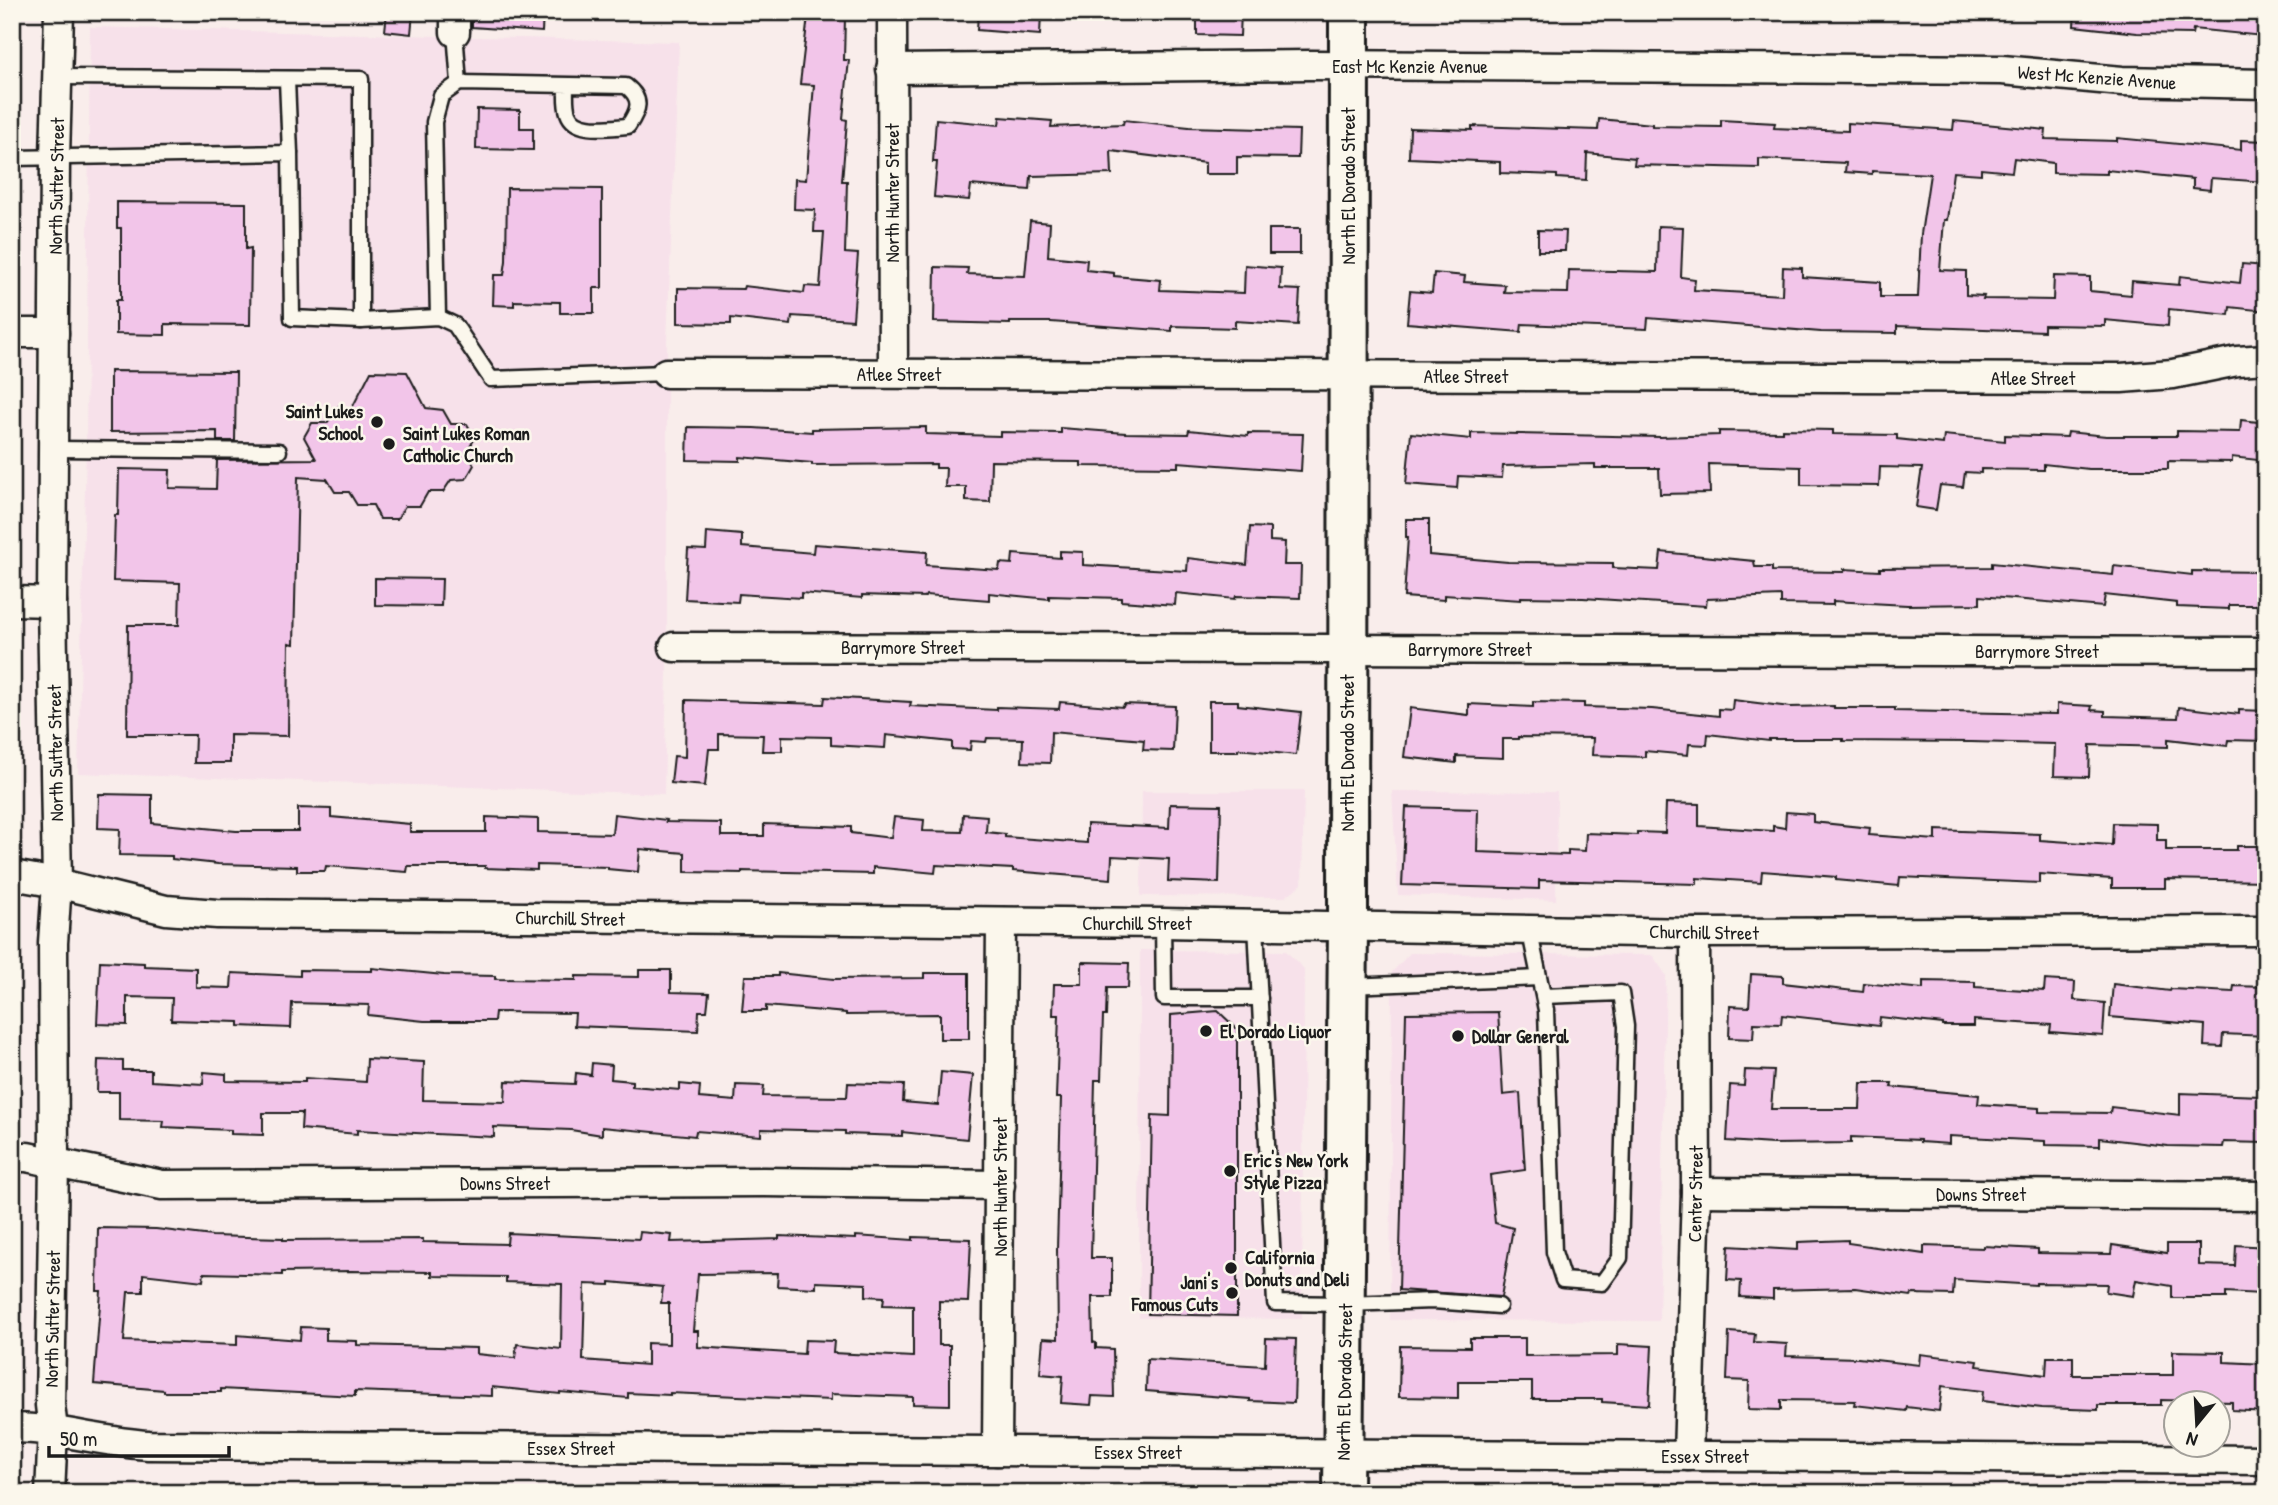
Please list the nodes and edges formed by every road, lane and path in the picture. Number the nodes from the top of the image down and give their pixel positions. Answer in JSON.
{"nodes":[{"id":1,"x":59,"y":12,"type":"edge"},
{"id":2,"x":892,"y":12,"type":"edge"},
{"id":3,"x":1349,"y":12,"type":"edge"},
{"id":4,"x":455,"y":22,"type":"edge"},
{"id":5,"x":1349,"y":65,"type":"junction"},
{"id":6,"x":891,"y":69,"type":"junction"},
{"id":7,"x":1929,"y":70,"type":"joint"},
{"id":8,"x":57,"y":77,"type":"junction"},
{"id":9,"x":287,"y":80,"type":"junction"},
{"id":10,"x":459,"y":83,"type":"junction"},
{"id":11,"x":2266,"y":83,"type":"edge"},
{"id":12,"x":566,"y":85,"type":"junction"},
{"id":13,"x":290,"y":153,"type":"junction"},
{"id":14,"x":12,"y":158,"type":"edge"},
{"id":15,"x":55,"y":159,"type":"junction"},
{"id":16,"x":438,"y":317,"type":"junction"},
{"id":17,"x":361,"y":321,"type":"junction"},
{"id":18,"x":12,"y":332,"type":"edge"},
{"id":19,"x":54,"y":333,"type":"junction"},
{"id":20,"x":2266,"y":359,"type":"edge"},
{"id":21,"x":666,"y":373,"type":"joint"},
{"id":22,"x":893,"y":373,"type":"junction"},
{"id":23,"x":1348,"y":376,"type":"junction"},
{"id":24,"x":53,"y":449,"type":"junction"},
{"id":25,"x":279,"y":452,"type":"dead end"},
{"id":26,"x":12,"y":601,"type":"edge"},
{"id":27,"x":52,"y":602,"type":"junction"},
{"id":28,"x":674,"y":647,"type":"dead end"},
{"id":29,"x":1347,"y":648,"type":"junction"},
{"id":30,"x":2266,"y":652,"type":"edge"},
{"id":31,"x":12,"y":875,"type":"edge"},
{"id":32,"x":57,"y":883,"type":"junction"},
{"id":33,"x":1001,"y":922,"type":"junction"},
{"id":34,"x":1163,"y":923,"type":"junction"},
{"id":35,"x":1256,"y":925,"type":"junction"},
{"id":36,"x":1348,"y":926,"type":"junction"},
{"id":37,"x":1530,"y":928,"type":"junction"},
{"id":38,"x":2266,"y":931,"type":"edge"},
{"id":39,"x":1695,"y":933,"type":"junction"},
{"id":40,"x":1539,"y":978,"type":"junction"},
{"id":41,"x":1348,"y":986,"type":"junction"},
{"id":42,"x":1543,"y":996,"type":"junction"},
{"id":43,"x":1260,"y":998,"type":"junction"},
{"id":44,"x":12,"y":1157,"type":"edge"},
{"id":45,"x":54,"y":1163,"type":"junction"},
{"id":46,"x":1000,"y":1185,"type":"junction"},
{"id":47,"x":1696,"y":1192,"type":"junction"},
{"id":48,"x":2266,"y":1196,"type":"edge"},
{"id":49,"x":1345,"y":1304,"type":"junction"},
{"id":50,"x":1499,"y":1306,"type":"dead end"},
{"id":51,"x":12,"y":1428,"type":"edge"},
{"id":52,"x":53,"y":1430,"type":"junction"},
{"id":53,"x":998,"y":1451,"type":"junction"},
{"id":54,"x":1343,"y":1454,"type":"junction"},
{"id":55,"x":1688,"y":1456,"type":"junction"},
{"id":56,"x":2266,"y":1460,"type":"edge"},
{"id":57,"x":50,"y":1493,"type":"edge"},
{"id":58,"x":1343,"y":1493,"type":"edge"}],
"edges":[{"from":1,"to":8,"type":"street","name":"North Sutter Street"},
{"from":2,"to":6,"type":"street","name":"North Hunter Street"},
{"from":3,"to":5,"type":"main road","name":"North El Dorado Street"},
{"from":4,"to":10,"type":"lane"},
{"from":5,"to":6,"type":"street","name":"East Mc Kenzie Avenue"},
{"from":5,"to":7,"type":"street","name":"East Mc Kenzie Avenue"},
{"from":5,"to":23,"type":"main road","name":"North El Dorado Street"},
{"from":6,"to":22,"type":"street","name":"North Hunter Street"},
{"from":7,"to":11,"type":"street","name":"West Mc Kenzie Avenue"},
{"from":8,"to":9,"type":"lane"},
{"from":8,"to":15,"type":"street","name":"North Sutter Street"},
{"from":9,"to":13,"type":"lane"},
{"from":9,"to":17,"type":"lane"},
{"from":10,"to":12,"type":"lane"},
{"from":10,"to":16,"type":"lane"},
{"from":12,"to":12,"type":"lane"},
{"from":13,"to":15,"type":"lane"},
{"from":13,"to":17,"type":"lane"},
{"from":14,"to":15,"type":"lane"},
{"from":15,"to":19,"type":"street","name":"North Sutter Street"},
{"from":16,"to":17,"type":"lane"},
{"from":16,"to":21,"type":"lane"},
{"from":18,"to":19,"type":"street"},
{"from":19,"to":24,"type":"street","name":"North Sutter Street"},
{"from":20,"to":23,"type":"street","name":"Atlee Street"},
{"from":21,"to":22,"type":"street","name":"Atlee Street"},
{"from":22,"to":23,"type":"street","name":"Atlee Street"},
{"from":23,"to":29,"type":"main road","name":"North El Dorado Street"},
{"from":24,"to":25,"type":"lane"},
{"from":24,"to":27,"type":"street","name":"North Sutter Street"},
{"from":26,"to":27,"type":"street"},
{"from":27,"to":32,"type":"street","name":"North Sutter Street"},
{"from":28,"to":29,"type":"street","name":"Barrymore Street"},
{"from":29,"to":30,"type":"street","name":"Barrymore Street"},
{"from":29,"to":36,"type":"main road","name":"North El Dorado Street"},
{"from":31,"to":32,"type":"street","name":"Churchill Street"},
{"from":32,"to":33,"type":"street","name":"Churchill Street"},
{"from":32,"to":45,"type":"street","name":"North Sutter Street"},
{"from":33,"to":34,"type":"street","name":"Churchill Street"},
{"from":33,"to":46,"type":"street","name":"North Hunter Street"},
{"from":34,"to":35,"type":"street","name":"Churchill Street"},
{"from":34,"to":43,"type":"lane"},
{"from":35,"to":36,"type":"street","name":"Churchill Street"},
{"from":35,"to":43,"type":"lane"},
{"from":36,"to":37,"type":"street","name":"Churchill Street"},
{"from":36,"to":41,"type":"main road","name":"North El Dorado Street"},
{"from":37,"to":39,"type":"street","name":"Churchill Street"},
{"from":37,"to":40,"type":"lane"},
{"from":38,"to":39,"type":"street","name":"Churchill Street"},
{"from":39,"to":47,"type":"street","name":"Center Street"},
{"from":40,"to":41,"type":"lane"},
{"from":40,"to":42,"type":"lane"},
{"from":41,"to":49,"type":"main road","name":"North El Dorado Street"},
{"from":42,"to":42,"type":"lane"},
{"from":43,"to":49,"type":"lane"},
{"from":44,"to":45,"type":"street","name":"Downs Street"},
{"from":45,"to":46,"type":"street","name":"Downs Street"},
{"from":45,"to":52,"type":"street","name":"North Sutter Street"},
{"from":46,"to":53,"type":"street","name":"North Hunter Street"},
{"from":47,"to":48,"type":"street","name":"Downs Street"},
{"from":47,"to":55,"type":"street","name":"Center Street"},
{"from":49,"to":50,"type":"lane"},
{"from":49,"to":54,"type":"main road","name":"North El Dorado Street"},
{"from":51,"to":52,"type":"street","name":"Essex Street"},
{"from":52,"to":53,"type":"street","name":"Essex Street"},
{"from":52,"to":57,"type":"street","name":"North Sutter Street"},
{"from":53,"to":54,"type":"street","name":"Essex Street"},
{"from":54,"to":55,"type":"street","name":"Essex Street"},
{"from":54,"to":58,"type":"main road","name":"North El Dorado Street"},
{"from":55,"to":56,"type":"street","name":"Essex Street"}]}
